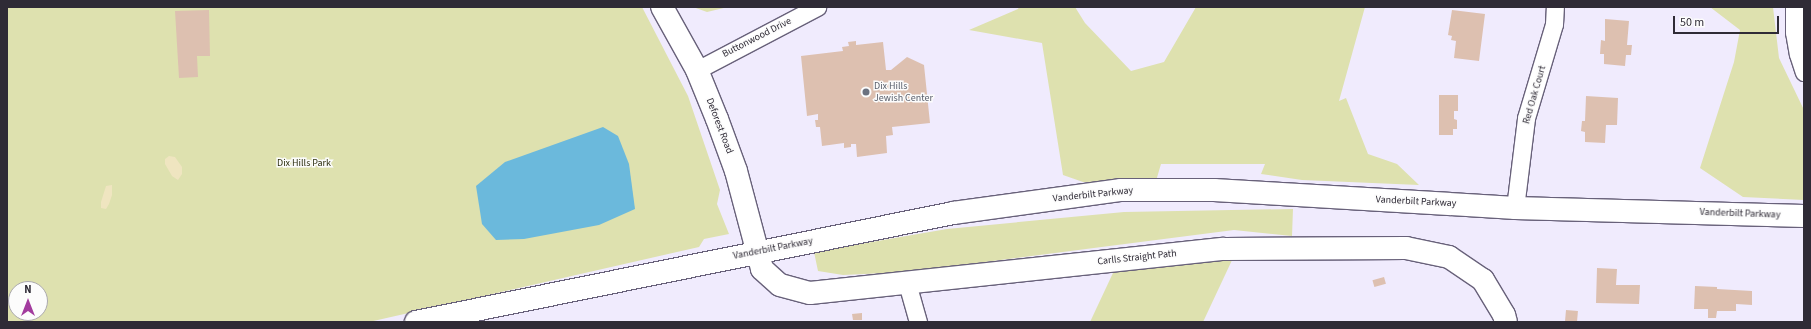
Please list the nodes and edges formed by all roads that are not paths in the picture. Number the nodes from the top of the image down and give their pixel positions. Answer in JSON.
{"nodes":[{"id":1,"x":662,"y":7,"type":"edge"},
{"id":2,"x":817,"y":7,"type":"edge"},
{"id":3,"x":1555,"y":7,"type":"edge"},
{"id":4,"x":1794,"y":7,"type":"edge"},
{"id":5,"x":697,"y":70,"type":"junction"},
{"id":6,"x":1804,"y":72,"type":"edge"},
{"id":7,"x":1515,"y":208,"type":"junction"},
{"id":8,"x":1804,"y":216,"type":"edge"},
{"id":9,"x":758,"y":252,"type":"junction"},
{"id":10,"x":907,"y":283,"type":"junction"},
{"id":11,"x":479,"y":316,"type":"edge"},
{"id":12,"x":416,"y":322,"type":"edge"},
{"id":13,"x":918,"y":322,"type":"edge"},
{"id":14,"x":1506,"y":322,"type":"edge"}],
"edges":[{"from":1,"to":5,"type":"main road","name":"Deforest Road"},
{"from":2,"to":5,"type":"street","name":"Buttonwood Drive"},
{"from":3,"to":7,"type":"street","name":"Red Oak Court"},
{"from":4,"to":6,"type":"street"},
{"from":5,"to":9,"type":"main road","name":"Deforest Road"},
{"from":7,"to":8,"type":"main road","name":"Vanderbilt Parkway"},
{"from":7,"to":9,"type":"main road","name":"Vanderbilt Parkway"},
{"from":9,"to":10,"type":"main road","name":"Carlls Straight Path"},
{"from":9,"to":11,"type":"main road","name":"Vanderbilt Parkway"},
{"from":10,"to":13,"type":"street"},
{"from":10,"to":14,"type":"main road","name":"Carlls Straight Path"},
{"from":11,"to":12,"type":"main road","name":"Vanderbilt Parkway"}]}
